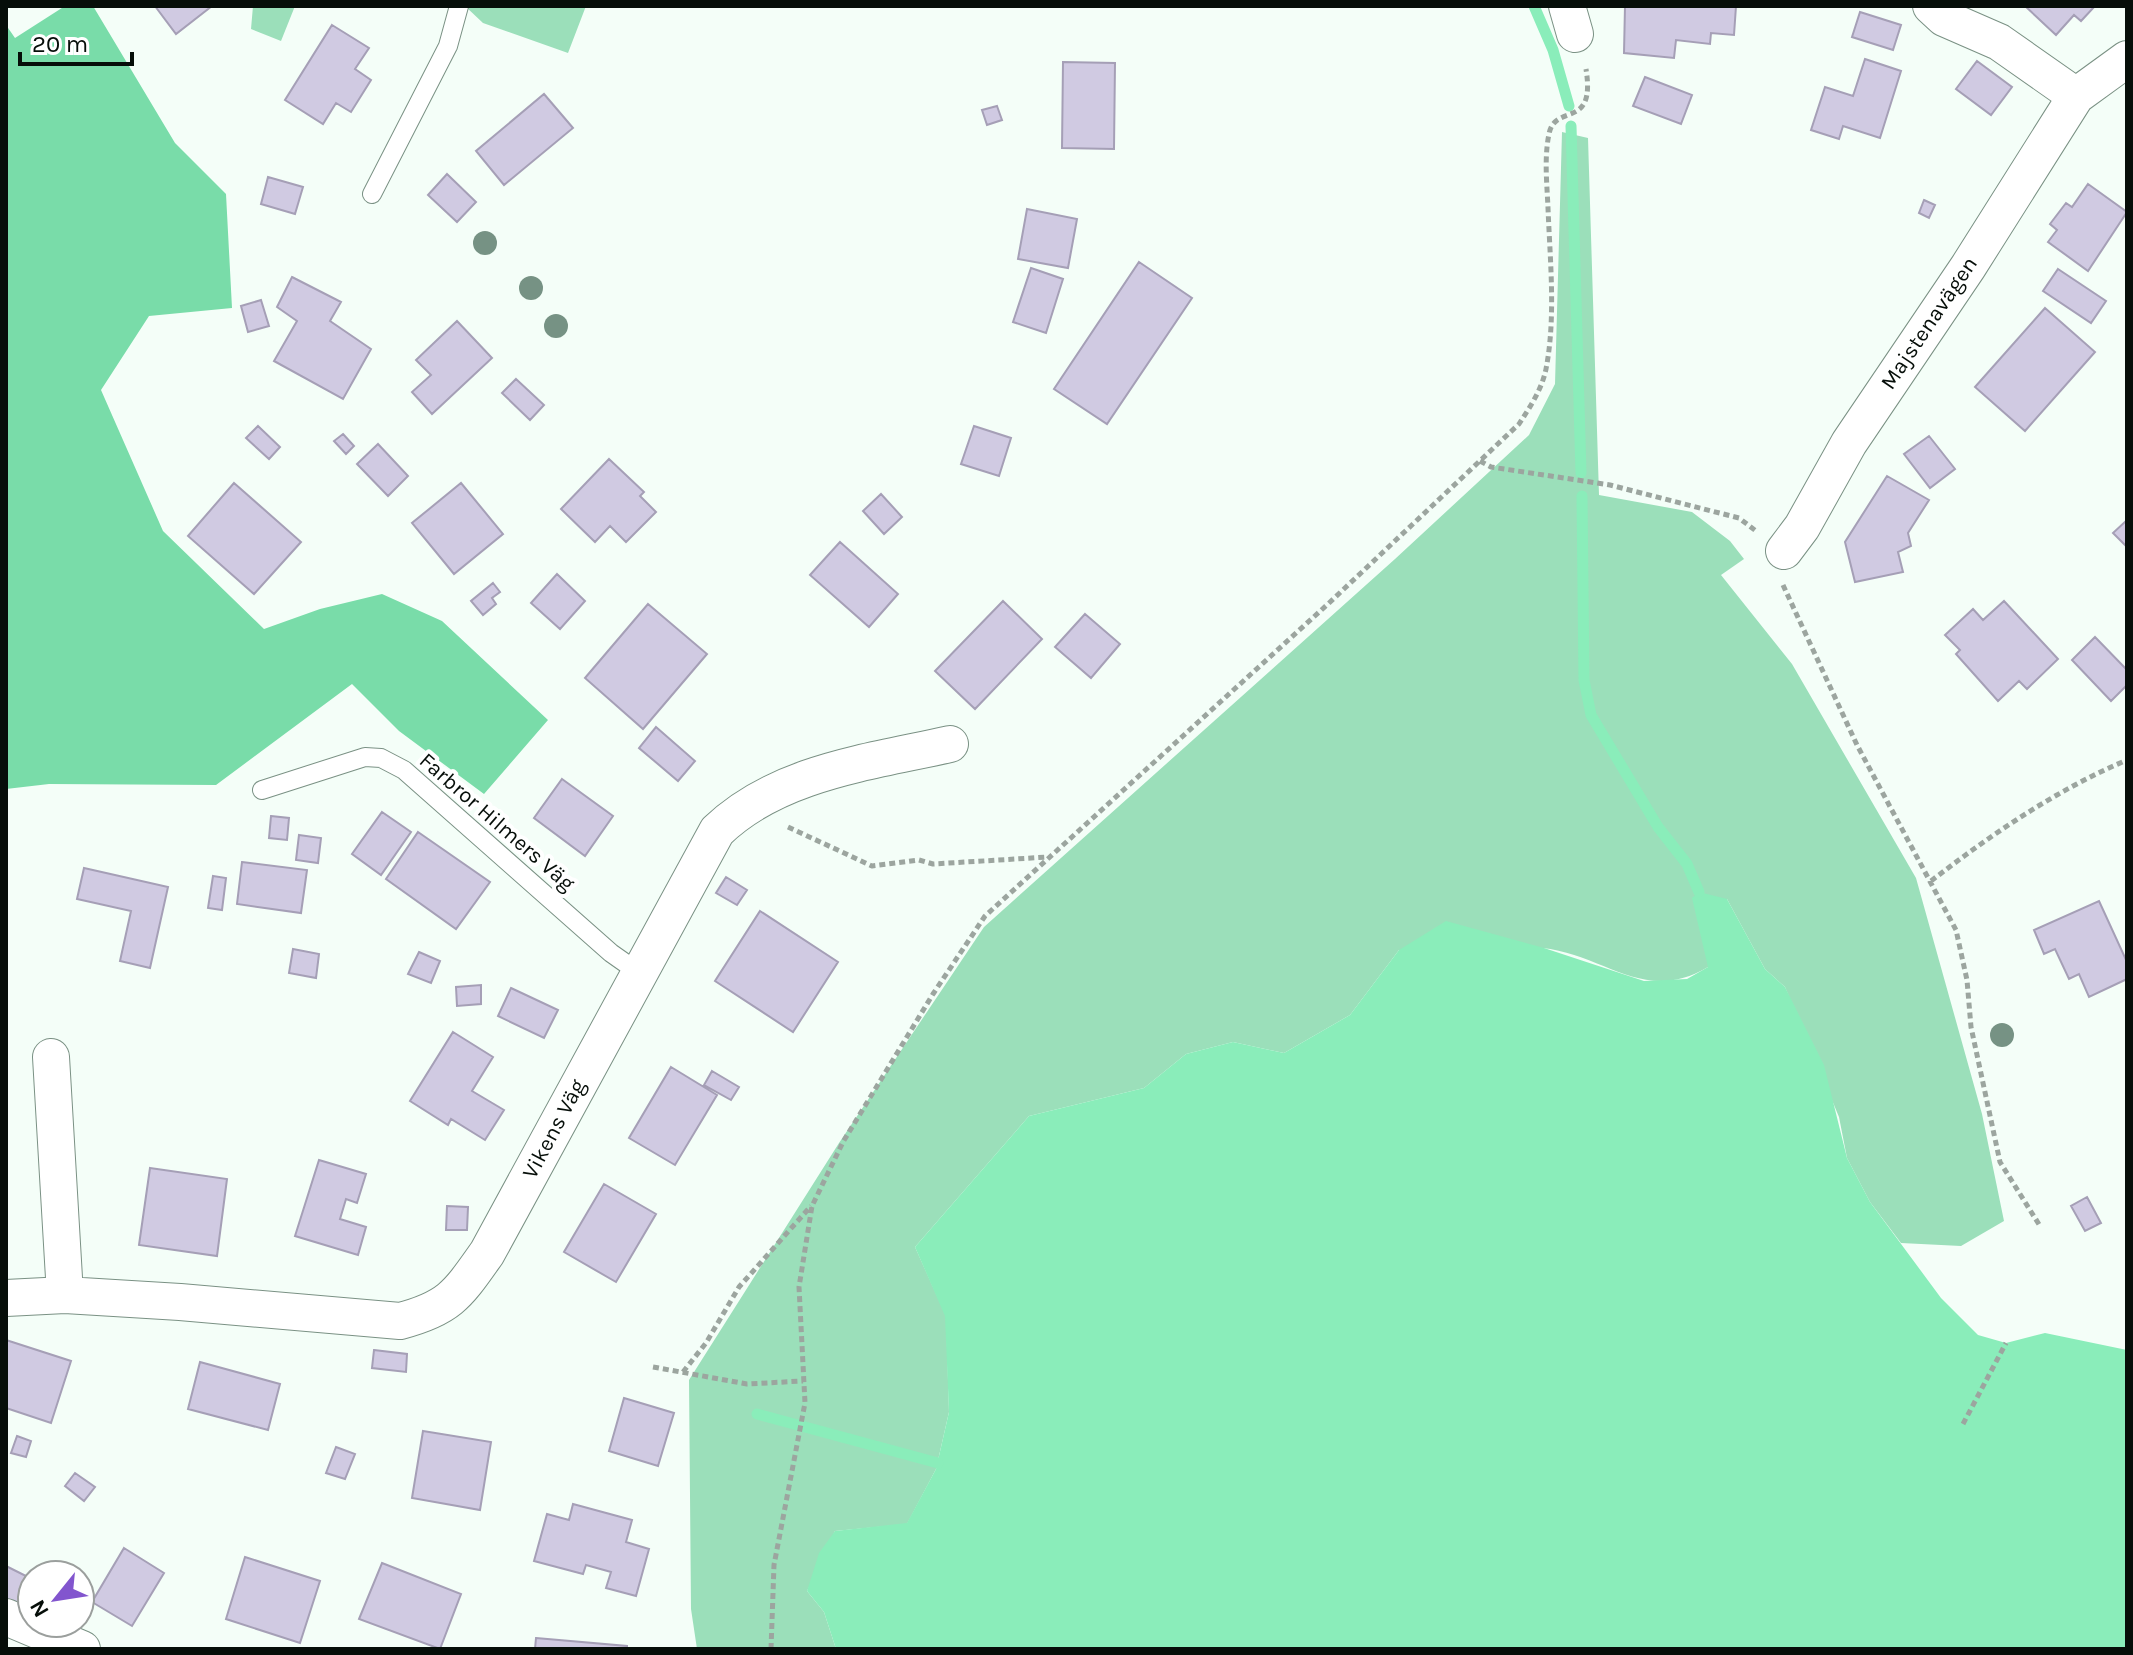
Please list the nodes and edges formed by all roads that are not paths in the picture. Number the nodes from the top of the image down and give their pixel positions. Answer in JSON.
{"nodes":[{"id":1,"x":459,"y":6,"type":"edge"},
{"id":2,"x":1931,"y":6,"type":"edge"},
{"id":3,"x":2127,"y":59,"type":"edge"},
{"id":4,"x":2076,"y":96,"type":"junction"},
{"id":5,"x":372,"y":194,"type":"dead end"},
{"id":6,"x":1784,"y":551,"type":"road end"},
{"id":7,"x":950,"y":744,"type":"dead end"},
{"id":8,"x":262,"y":790,"type":"dead end"},
{"id":9,"x":638,"y":972,"type":"junction"},
{"id":10,"x":51,"y":1057,"type":"dead end"},
{"id":11,"x":65,"y":1295,"type":"junction"},
{"id":12,"x":6,"y":1298,"type":"edge"},
{"id":13,"x":6,"y":1617,"type":"edge"},
{"id":14,"x":82,"y":1649,"type":"edge"}],
"edges":[{"from":1,"to":5,"type":"lane"},
{"from":2,"to":4,"type":"street"},
{"from":3,"to":4,"type":"street","name":"Majstenavägen"},
{"from":4,"to":6,"type":"street","name":"Majstenavägen"},
{"from":7,"to":9,"type":"street","name":"Vikens Väg"},
{"from":8,"to":9,"type":"lane","name":"Farbror Hilmers Väg"},
{"from":9,"to":11,"type":"street","name":"Vikens Väg"},
{"from":10,"to":11,"type":"street"},
{"from":11,"to":12,"type":"street","name":"Vikens Väg"},
{"from":13,"to":14,"type":"street"}]}
